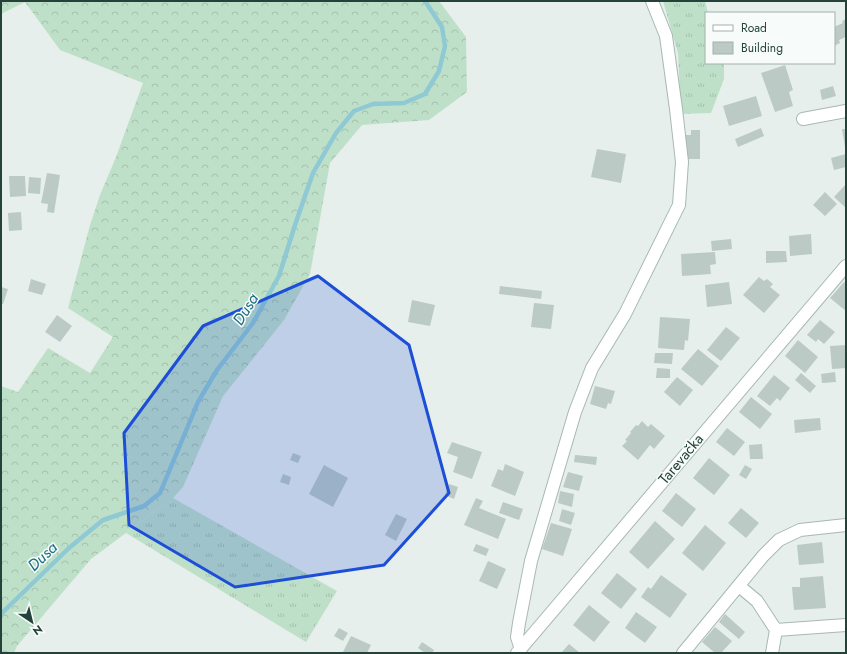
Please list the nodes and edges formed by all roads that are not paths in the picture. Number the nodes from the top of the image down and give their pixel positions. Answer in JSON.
{"nodes":[{"id":1,"x":652,"y":1,"type":"edge"},
{"id":2,"x":846,"y":111,"type":"edge"},
{"id":3,"x":803,"y":119,"type":"dead end"},
{"id":4,"x":846,"y":266,"type":"edge"},
{"id":5,"x":846,"y":525,"type":"edge"},
{"id":6,"x":739,"y":586,"type":"junction"},
{"id":7,"x":846,"y":625,"type":"edge"},
{"id":8,"x":776,"y":630,"type":"junction"},
{"id":9,"x":519,"y":651,"type":"edge"},
{"id":10,"x":683,"y":653,"type":"edge"},
{"id":11,"x":772,"y":653,"type":"edge"}],
"edges":[{"from":1,"to":9,"type":"street"},
{"from":2,"to":3,"type":"street"},
{"from":4,"to":9,"type":"street","name":"Tarevačka"},
{"from":5,"to":6,"type":"street"},
{"from":6,"to":8,"type":"street"},
{"from":6,"to":10,"type":"street"},
{"from":7,"to":8,"type":"street"},
{"from":8,"to":11,"type":"street"}]}
